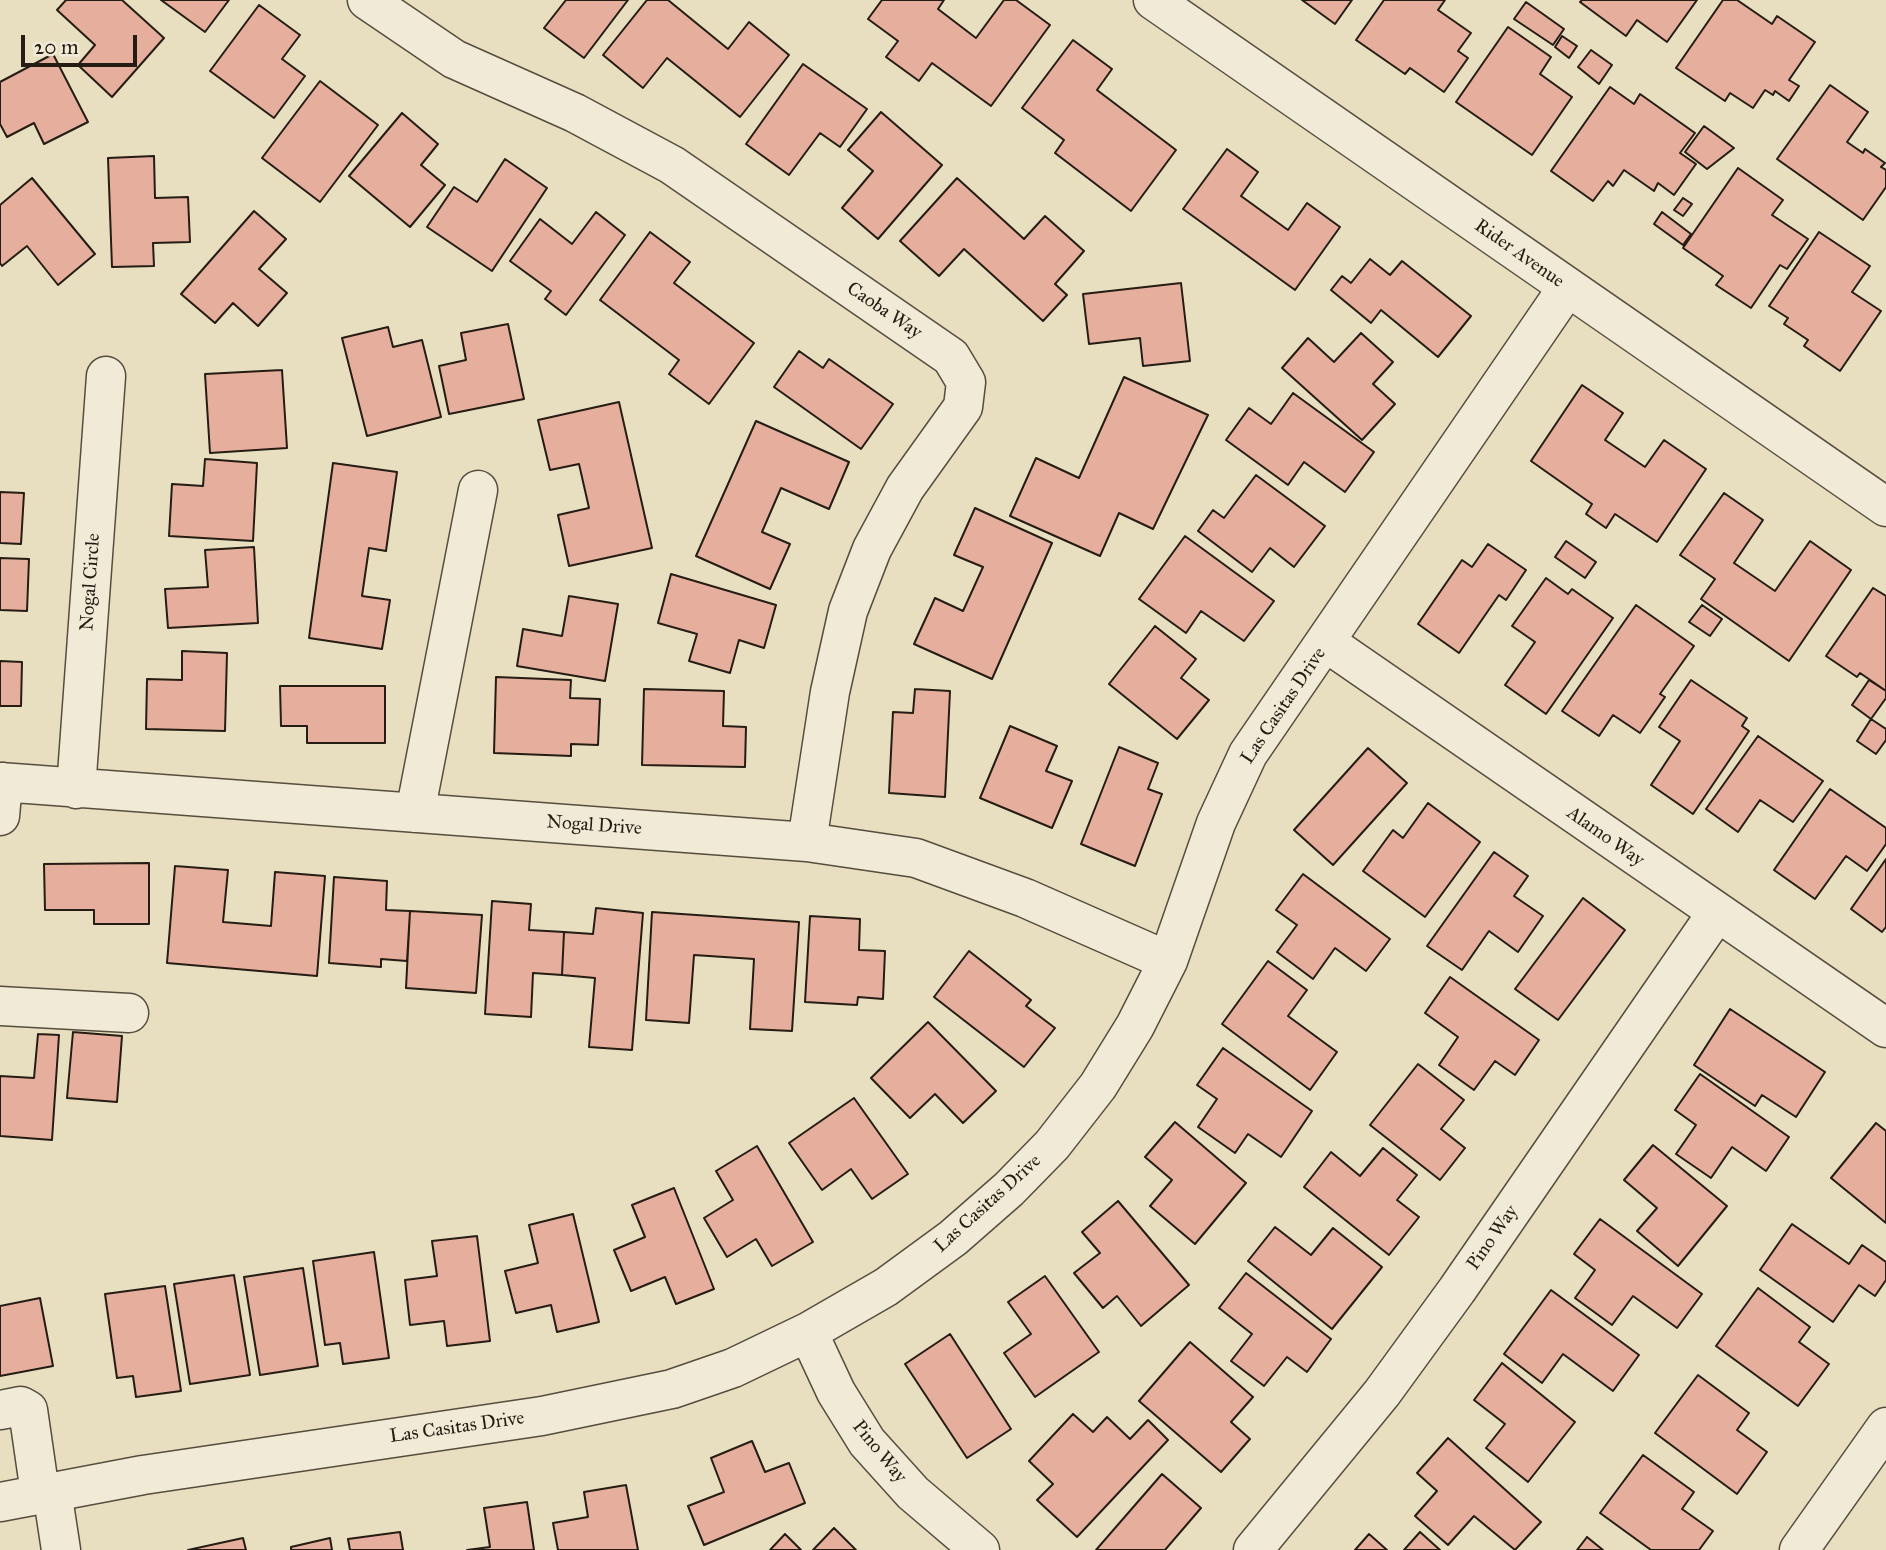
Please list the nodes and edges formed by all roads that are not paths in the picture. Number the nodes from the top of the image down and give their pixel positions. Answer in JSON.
{"nodes":[{"id":1,"x":367,"y":0,"type":"edge"},
{"id":2,"x":1153,"y":0,"type":"edge"},
{"id":3,"x":1567,"y":288,"type":"junction"},
{"id":4,"x":106,"y":376,"type":"dead end"},
{"id":5,"x":478,"y":490,"type":"dead end"},
{"id":6,"x":1886,"y":507,"type":"edge"},
{"id":7,"x":1327,"y":643,"type":"junction"},
{"id":8,"x":76,"y":789,"type":"junction"},
{"id":9,"x":1,"y":793,"type":"edge"},
{"id":10,"x":415,"y":813,"type":"junction"},
{"id":11,"x":807,"y":842,"type":"junction"},
{"id":12,"x":1716,"y":914,"type":"junction"},
{"id":13,"x":1168,"y":961,"type":"junction"},
{"id":14,"x":0,"y":1006,"type":"edge"},
{"id":15,"x":129,"y":1013,"type":"dead end"},
{"id":16,"x":1886,"y":1028,"type":"edge"},
{"id":17,"x":808,"y":1332,"type":"junction"},
{"id":18,"x":0,"y":1410,"type":"edge"},
{"id":19,"x":1886,"y":1427,"type":"edge"},
{"id":20,"x":46,"y":1492,"type":"junction"},
{"id":21,"x":0,"y":1502,"type":"edge"},
{"id":22,"x":61,"y":1550,"type":"edge"},
{"id":23,"x":980,"y":1550,"type":"edge"},
{"id":24,"x":1253,"y":1550,"type":"edge"},
{"id":25,"x":1799,"y":1550,"type":"edge"}],
"edges":[{"from":1,"to":11,"type":"street","name":"Caoba Way"},
{"from":2,"to":3,"type":"street","name":"Rider Avenue"},
{"from":3,"to":6,"type":"street","name":"Rider Avenue"},
{"from":3,"to":7,"type":"street","name":"Las Casitas Drive"},
{"from":4,"to":8,"type":"street","name":"Nogal Circle"},
{"from":5,"to":10,"type":"street"},
{"from":7,"to":12,"type":"street","name":"Alamo Way"},
{"from":7,"to":13,"type":"street","name":"Las Casitas Drive"},
{"from":8,"to":9,"type":"street","name":"Nogal Drive"},
{"from":8,"to":10,"type":"street","name":"Nogal Drive"},
{"from":10,"to":11,"type":"street","name":"Nogal Drive"},
{"from":11,"to":13,"type":"street","name":"Nogal Drive"},
{"from":12,"to":16,"type":"street","name":"Alamo Way"},
{"from":12,"to":24,"type":"street","name":"Pino Way"},
{"from":13,"to":17,"type":"street","name":"Las Casitas Drive"},
{"from":14,"to":15,"type":"street"},
{"from":17,"to":20,"type":"street","name":"Las Casitas Drive"},
{"from":17,"to":23,"type":"street","name":"Pino Way"},
{"from":18,"to":20,"type":"street"},
{"from":19,"to":25,"type":"street"},
{"from":20,"to":21,"type":"street","name":"Las Casitas Drive"},
{"from":20,"to":22,"type":"street"}]}
